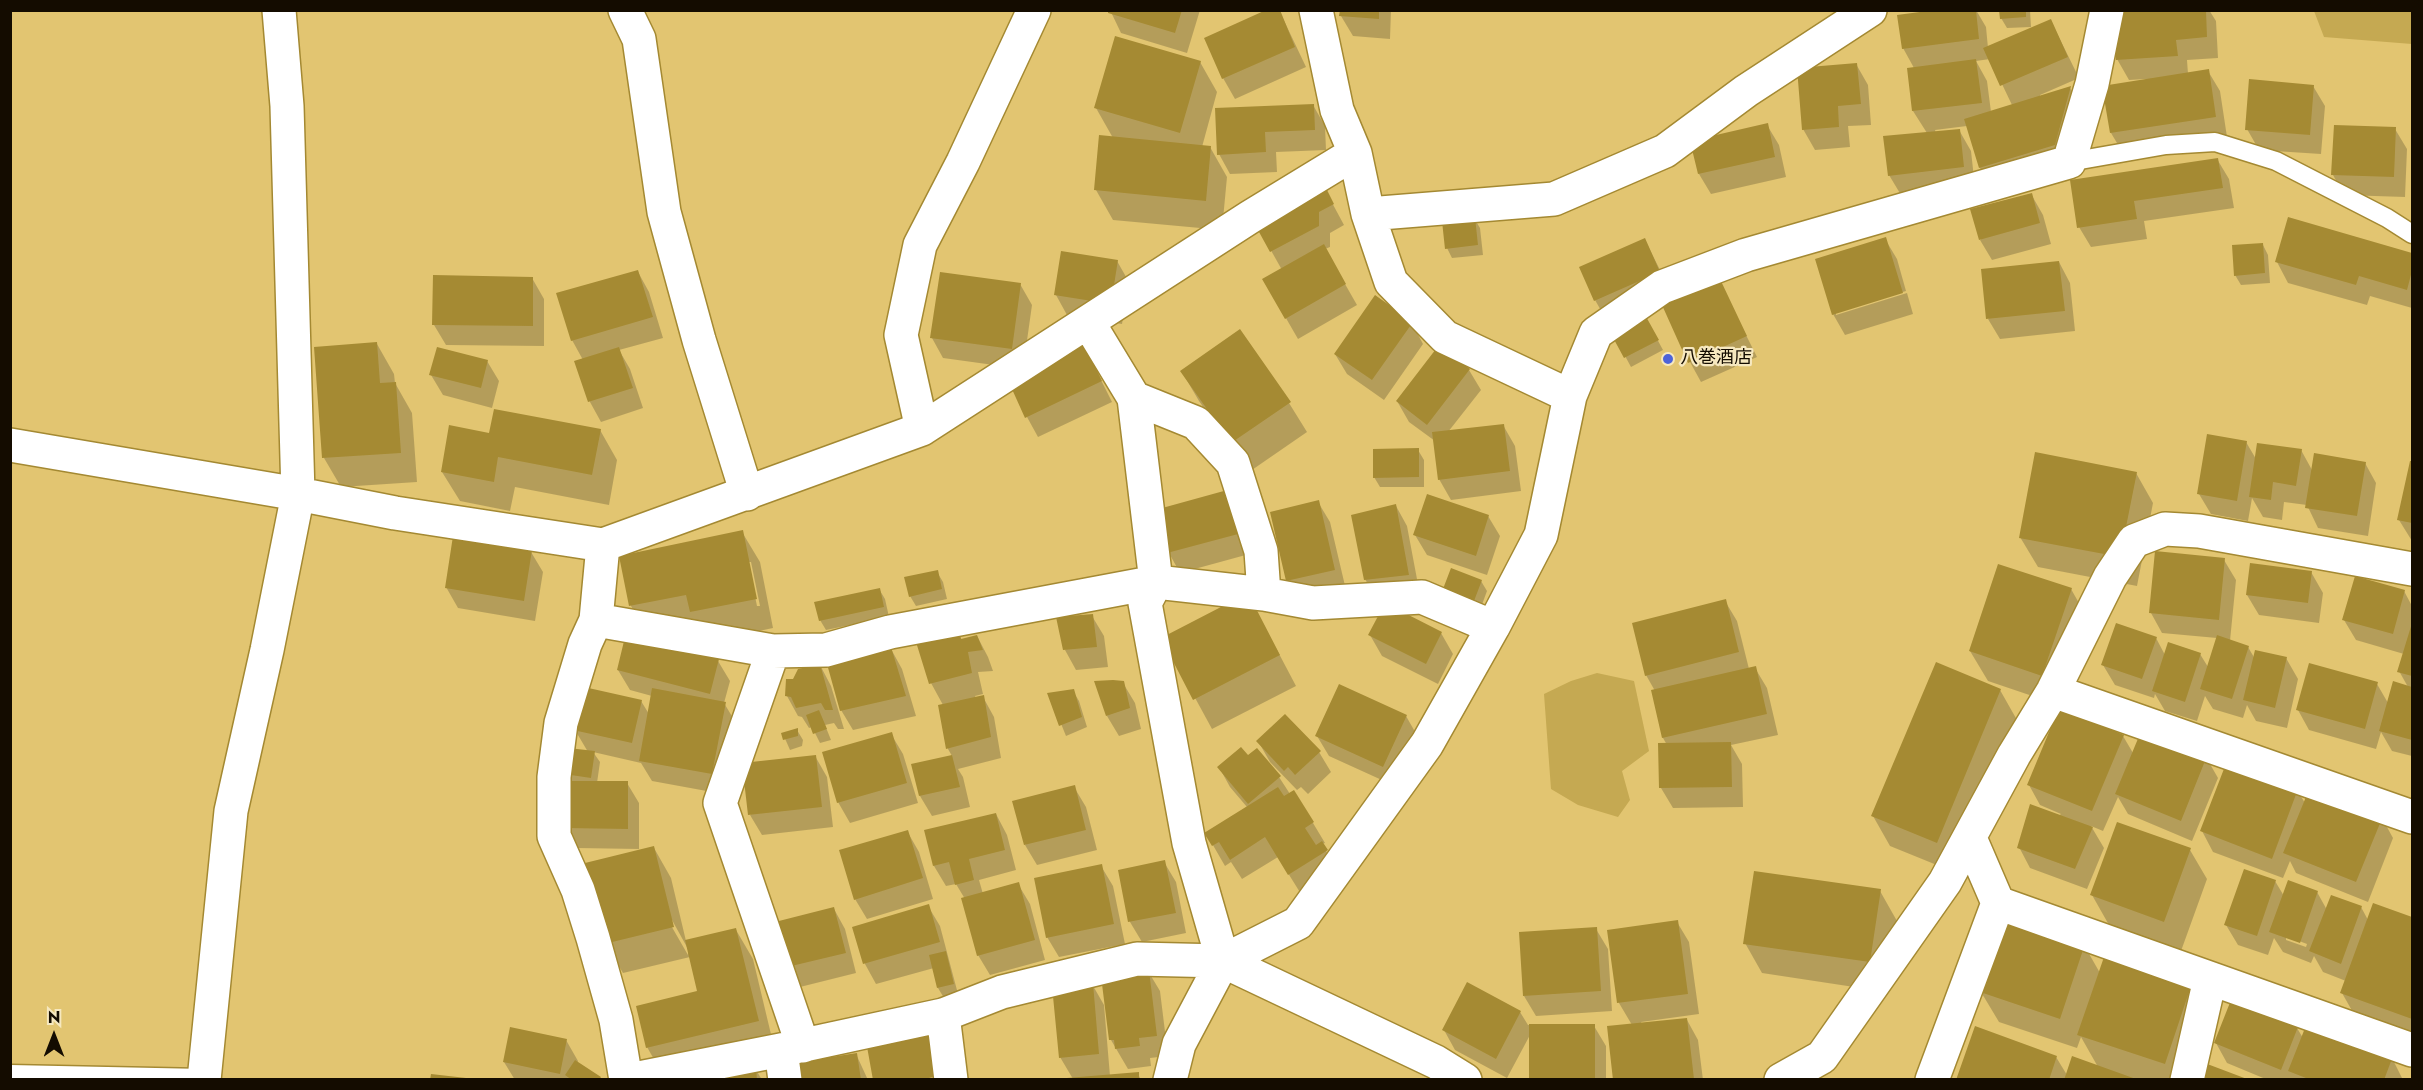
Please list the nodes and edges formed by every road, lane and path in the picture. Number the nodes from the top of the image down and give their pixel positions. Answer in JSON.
{"nodes":[{"id":1,"x":279,"y":10,"type":"edge"},
{"id":2,"x":625,"y":10,"type":"edge"},
{"id":3,"x":1034,"y":10,"type":"edge"},
{"id":4,"x":1316,"y":10,"type":"edge"},
{"id":5,"x":1870,"y":10,"type":"edge"},
{"id":6,"x":2107,"y":10,"type":"edge"},
{"id":7,"x":1355,"y":153,"type":"junction"},
{"id":8,"x":2069,"y":162,"type":"junction"},
{"id":9,"x":1368,"y":214,"type":"junction"},
{"id":10,"x":2412,"y":234,"type":"edge"},
{"id":11,"x":1088,"y":322,"type":"junction"},
{"id":12,"x":1570,"y":396,"type":"junction"},
{"id":13,"x":1134,"y":398,"type":"junction"},
{"id":14,"x":922,"y":429,"type":"junction"},
{"id":15,"x":10,"y":445,"type":"edge"},
{"id":16,"x":298,"y":494,"type":"junction"},
{"id":17,"x":747,"y":494,"type":"junction"},
{"id":18,"x":603,"y":545,"type":"junction"},
{"id":19,"x":2412,"y":569,"type":"edge"},
{"id":20,"x":1156,"y":582,"type":"junction"},
{"id":21,"x":1264,"y":594,"type":"junction"},
{"id":22,"x":596,"y":620,"type":"junction"},
{"id":23,"x":1493,"y":627,"type":"junction"},
{"id":24,"x":773,"y":651,"type":"junction"},
{"id":25,"x":2053,"y":691,"type":"junction"},
{"id":26,"x":2412,"y":817,"type":"edge"},
{"id":27,"x":1970,"y":838,"type":"junction"},
{"id":28,"x":1998,"y":903,"type":"junction"},
{"id":29,"x":1223,"y":961,"type":"junction"},
{"id":30,"x":2210,"y":979,"type":"junction"},
{"id":31,"x":943,"y":1015,"type":"junction"},
{"id":32,"x":2412,"y":1050,"type":"edge"},
{"id":33,"x":790,"y":1058,"type":"edge"},
{"id":34,"x":10,"y":1074,"type":"edge"},
{"id":35,"x":204,"y":1079,"type":"edge"},
{"id":36,"x":627,"y":1080,"type":"edge"},
{"id":37,"x":951,"y":1080,"type":"edge"},
{"id":38,"x":1170,"y":1080,"type":"edge"},
{"id":39,"x":1465,"y":1080,"type":"edge"},
{"id":40,"x":1781,"y":1080,"type":"edge"},
{"id":41,"x":1932,"y":1080,"type":"edge"},
{"id":42,"x":2187,"y":1080,"type":"edge"}],
"edges":[{"from":1,"to":16,"type":"street"},
{"from":2,"to":17,"type":"street"},
{"from":3,"to":14,"type":"street"},
{"from":4,"to":7,"type":"street"},
{"from":5,"to":9,"type":"street"},
{"from":6,"to":8,"type":"street"},
{"from":7,"to":9,"type":"street"},
{"from":7,"to":11,"type":"street"},
{"from":8,"to":10,"type":"lane"},
{"from":8,"to":12,"type":"street"},
{"from":9,"to":12,"type":"street"},
{"from":11,"to":13,"type":"street"},
{"from":11,"to":14,"type":"street"},
{"from":12,"to":23,"type":"street"},
{"from":13,"to":20,"type":"street"},
{"from":13,"to":21,"type":"street"},
{"from":14,"to":17,"type":"street"},
{"from":15,"to":16,"type":"street"},
{"from":16,"to":18,"type":"street"},
{"from":16,"to":35,"type":"street"},
{"from":17,"to":18,"type":"street"},
{"from":18,"to":22,"type":"street"},
{"from":19,"to":25,"type":"street"},
{"from":20,"to":21,"type":"street"},
{"from":20,"to":24,"type":"street"},
{"from":20,"to":29,"type":"street"},
{"from":21,"to":23,"type":"street"},
{"from":22,"to":24,"type":"street"},
{"from":22,"to":36,"type":"street"},
{"from":23,"to":29,"type":"street"},
{"from":24,"to":33,"type":"street"},
{"from":25,"to":26,"type":"street"},
{"from":25,"to":27,"type":"street"},
{"from":27,"to":28,"type":"street"},
{"from":27,"to":40,"type":"street"},
{"from":28,"to":30,"type":"street"},
{"from":28,"to":41,"type":"street"},
{"from":29,"to":31,"type":"street"},
{"from":29,"to":38,"type":"street"},
{"from":29,"to":39,"type":"street"},
{"from":30,"to":32,"type":"street"},
{"from":30,"to":42,"type":"street"},
{"from":31,"to":33,"type":"street"},
{"from":31,"to":37,"type":"street"},
{"from":33,"to":36,"type":"street"},
{"from":34,"to":35,"type":"lane"}]}
